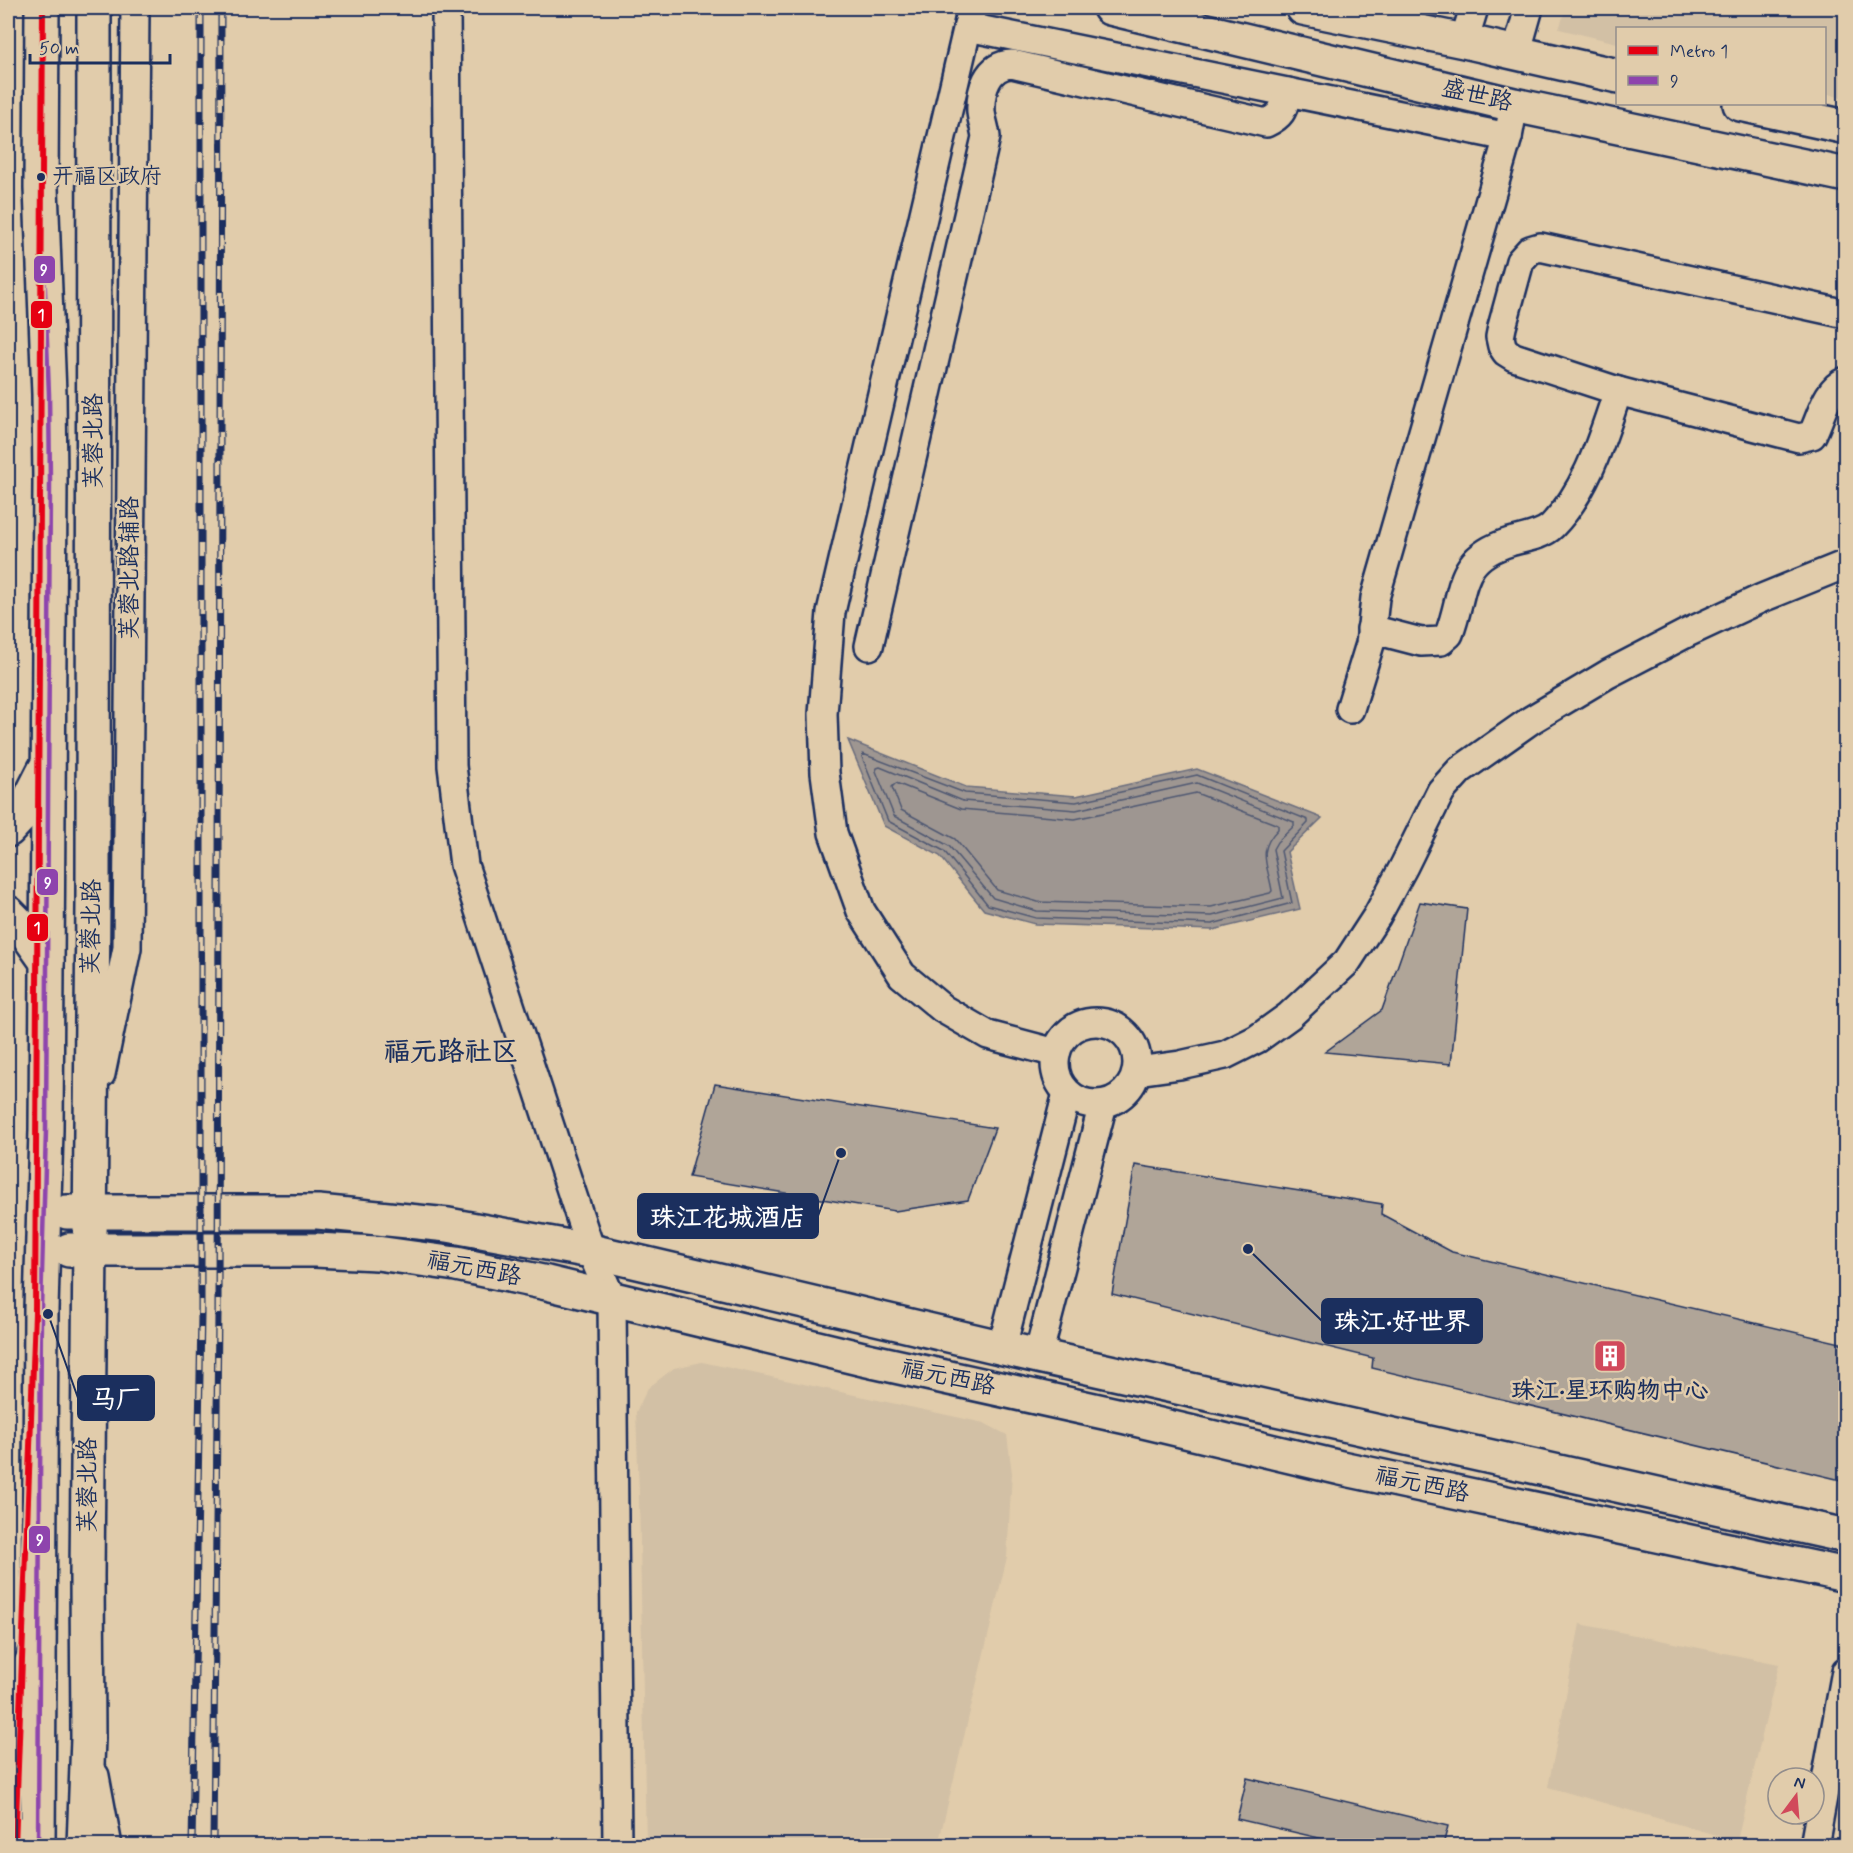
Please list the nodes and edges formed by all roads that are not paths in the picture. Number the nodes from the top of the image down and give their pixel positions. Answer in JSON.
{"nodes":[{"id":1,"x":42,"y":8,"type":"edge"},
{"id":2,"x":94,"y":8,"type":"edge"},
{"id":3,"x":135,"y":8,"type":"edge"},
{"id":4,"x":446,"y":8,"type":"edge"},
{"id":5,"x":1110,"y":8,"type":"edge"},
{"id":6,"x":1303,"y":8,"type":"edge"},
{"id":7,"x":1474,"y":8,"type":"edge"},
{"id":8,"x":1529,"y":8,"type":"edge"},
{"id":9,"x":970,"y":17,"type":"edge"},
{"id":10,"x":1464,"y":41,"type":"junction"},
{"id":11,"x":1516,"y":54,"type":"junction"},
{"id":12,"x":1616,"y":76,"type":"edge"},
{"id":13,"x":1288,"y":92,"type":"junction"},
{"id":14,"x":1514,"y":105,"type":"junction"},
{"id":15,"x":1745,"y":105,"type":"edge"},
{"id":16,"x":1845,"y":127,"type":"edge"},
{"id":17,"x":1508,"y":137,"type":"junction"},
{"id":18,"x":1845,"y":175,"type":"edge"},
{"id":19,"x":1845,"y":314,"type":"edge"},
{"id":20,"x":1845,"y":381,"type":"edge"},
{"id":21,"x":1618,"y":392,"type":"junction"},
{"id":22,"x":1845,"y":564,"type":"edge"},
{"id":23,"x":1371,"y":629,"type":"junction"},
{"id":24,"x":869,"y":646,"type":"dead end"},
{"id":25,"x":1350,"y":709,"type":"dead end"},
{"id":26,"x":48,"y":762,"type":"junction"},
{"id":27,"x":8,"y":830,"type":"edge"},
{"id":28,"x":8,"y":913,"type":"edge"},
{"id":29,"x":47,"y":962,"type":"junction"},
{"id":30,"x":1056,"y":1053,"type":"junction"},
{"id":31,"x":1137,"y":1071,"type":"junction"},
{"id":32,"x":1067,"y":1093,"type":"junction"},
{"id":33,"x":1103,"y":1104,"type":"junction"},
{"id":34,"x":90,"y":1125,"type":"junction"},
{"id":35,"x":44,"y":1212,"type":"junction"},
{"id":36,"x":90,"y":1212,"type":"junction"},
{"id":37,"x":43,"y":1250,"type":"junction"},
{"id":38,"x":89,"y":1250,"type":"junction"},
{"id":39,"x":591,"y":1251,"type":"junction"},
{"id":40,"x":612,"y":1300,"type":"junction"},
{"id":41,"x":1002,"y":1347,"type":"junction"},
{"id":42,"x":1038,"y":1356,"type":"junction"},
{"id":43,"x":1845,"y":1536,"type":"edge"},
{"id":44,"x":1845,"y":1575,"type":"edge"},
{"id":45,"x":39,"y":1644,"type":"junction"},
{"id":46,"x":1845,"y":1671,"type":"edge"},
{"id":47,"x":8,"y":1705,"type":"edge"},
{"id":48,"x":88,"y":1738,"type":"junction"},
{"id":49,"x":8,"y":1827,"type":"edge"},
{"id":50,"x":21,"y":1845,"type":"edge"},
{"id":51,"x":38,"y":1845,"type":"edge"},
{"id":52,"x":84,"y":1845,"type":"edge"},
{"id":53,"x":108,"y":1845,"type":"edge"},
{"id":54,"x":617,"y":1845,"type":"edge"},
{"id":55,"x":1814,"y":1845,"type":"edge"}],
"edges":[{"from":1,"to":26,"type":"main road","name":"芙蓉北路"},
{"from":2,"to":34,"type":"main road","name":"芙蓉北路"},
{"from":3,"to":34,"type":"street","name":"芙蓉北路辅路"},
{"from":4,"to":39,"type":"street"},
{"from":5,"to":14,"type":"main road","name":"盛世路"},
{"from":6,"to":10,"type":"main road","name":"盛世路"},
{"from":7,"to":10,"type":"street"},
{"from":8,"to":11,"type":"street"},
{"from":9,"to":13,"type":"street"},
{"from":9,"to":30,"type":"street"},
{"from":10,"to":11,"type":"main road","name":"盛世路"},
{"from":11,"to":12,"type":"main road","name":"盛世路"},
{"from":13,"to":17,"type":"street"},
{"from":13,"to":24,"type":"street"},
{"from":14,"to":17,"type":"street"},
{"from":14,"to":18,"type":"main road","name":"盛世路"},
{"from":15,"to":16,"type":"main road"},
{"from":17,"to":23,"type":"street"},
{"from":19,"to":21,"type":"street"},
{"from":20,"to":21,"type":"street"},
{"from":21,"to":23,"type":"street"},
{"from":22,"to":31,"type":"street"},
{"from":23,"to":25,"type":"street"},
{"from":26,"to":27,"type":"main road"},
{"from":26,"to":29,"type":"main road","name":"芙蓉北路"},
{"from":28,"to":29,"type":"main road"},
{"from":29,"to":35,"type":"main road","name":"芙蓉北路"},
{"from":30,"to":31,"type":"street"},
{"from":30,"to":32,"type":"street"},
{"from":31,"to":33,"type":"street"},
{"from":32,"to":33,"type":"street"},
{"from":32,"to":41,"type":"street"},
{"from":33,"to":42,"type":"street"},
{"from":34,"to":36,"type":"main road","name":"芙蓉北路"},
{"from":35,"to":36,"type":"main road","name":"福元西路"},
{"from":35,"to":37,"type":"main road","name":"芙蓉北路"},
{"from":36,"to":38,"type":"main road","name":"芙蓉北路"},
{"from":36,"to":39,"type":"main road","name":"福元西路"},
{"from":37,"to":38,"type":"main road","name":"福元西路"},
{"from":37,"to":45,"type":"main road","name":"芙蓉北路"},
{"from":38,"to":40,"type":"main road","name":"福元西路"},
{"from":38,"to":48,"type":"main road","name":"芙蓉北路"},
{"from":39,"to":40,"type":"street"},
{"from":39,"to":41,"type":"main road","name":"福元西路"},
{"from":40,"to":44,"type":"main road","name":"福元西路"},
{"from":40,"to":54,"type":"street"},
{"from":41,"to":42,"type":"main road","name":"福元西路"},
{"from":42,"to":43,"type":"main road","name":"福元西路"},
{"from":45,"to":47,"type":"main road"},
{"from":45,"to":51,"type":"main road","name":"芙蓉北路"},
{"from":46,"to":55,"type":"street"},
{"from":48,"to":52,"type":"main road","name":"芙蓉北路"},
{"from":48,"to":53,"type":"street"},
{"from":49,"to":50,"type":"main road"}]}
